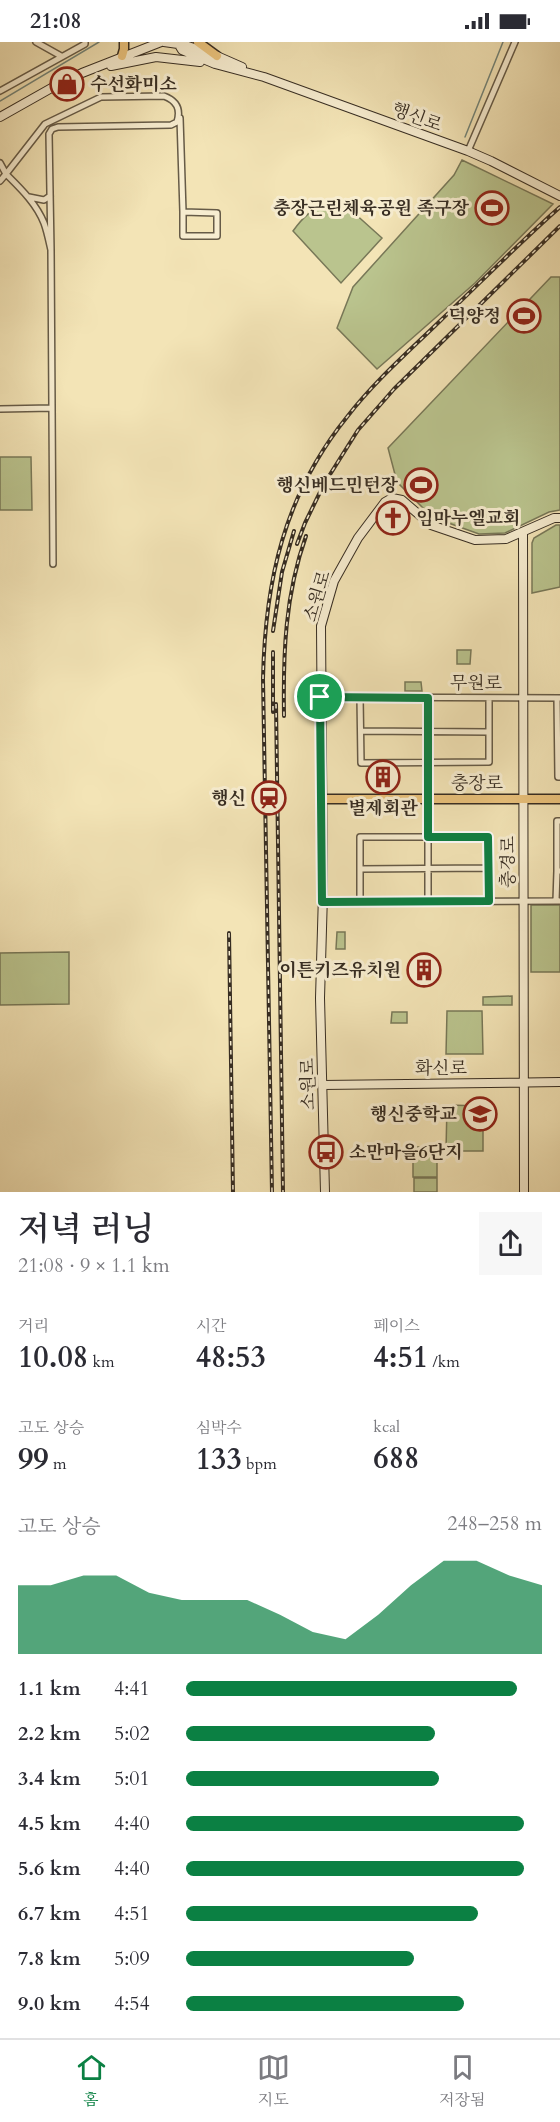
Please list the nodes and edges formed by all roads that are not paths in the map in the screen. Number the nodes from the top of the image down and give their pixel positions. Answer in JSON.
{"nodes":[{"id":1,"x":36,"y":42,"type":"edge"},
{"id":2,"x":124,"y":42,"type":"edge"},
{"id":3,"x":152,"y":42,"type":"edge"},
{"id":4,"x":163,"y":42,"type":"edge"},
{"id":5,"x":198,"y":42,"type":"edge"},
{"id":6,"x":515,"y":42,"type":"edge"},
{"id":7,"x":86,"y":43,"type":"edge"},
{"id":8,"x":61,"y":56,"type":"junction"},
{"id":9,"x":122,"y":56,"type":"junction"},
{"id":10,"x":216,"y":60,"type":"junction"},
{"id":11,"x":98,"y":67,"type":"junction"},
{"id":12,"x":0,"y":91,"type":"edge"},
{"id":13,"x":180,"y":114,"type":"junction"},
{"id":14,"x":0,"y":117,"type":"edge"},
{"id":15,"x":468,"y":151,"type":"junction"},
{"id":16,"x":0,"y":163,"type":"edge"},
{"id":17,"x":6,"y":174,"type":"junction"},
{"id":18,"x":0,"y":181,"type":"edge"},
{"id":19,"x":27,"y":196,"type":"junction"},
{"id":20,"x":50,"y":196,"type":"junction"},
{"id":21,"x":560,"y":196,"type":"edge"},
{"id":22,"x":183,"y":212,"type":"junction"},
{"id":23,"x":51,"y":250,"type":"junction"},
{"id":24,"x":52,"y":408,"type":"junction"},
{"id":25,"x":0,"y":409,"type":"edge"},
{"id":26,"x":560,"y":518,"type":"edge"},
{"id":27,"x":523,"y":532,"type":"junction"},
{"id":28,"x":53,"y":564,"type":"dead end"},
{"id":29,"x":320,"y":697,"type":"junction"},
{"id":30,"x":360,"y":697,"type":"junction"},
{"id":31,"x":428,"y":698,"type":"junction"},
{"id":32,"x":489,"y":698,"type":"junction"},
{"id":33,"x":559,"y":698,"type":"edge"},
{"id":34,"x":523,"y":699,"type":"junction"},
{"id":35,"x":559,"y":728,"type":"edge"},
{"id":36,"x":361,"y":731,"type":"junction"},
{"id":37,"x":428,"y":731,"type":"junction"},
{"id":38,"x":489,"y":732,"type":"junction"},
{"id":39,"x":559,"y":752,"type":"edge"},
{"id":40,"x":428,"y":763,"type":"junction"},
{"id":41,"x":560,"y":777,"type":"edge"},
{"id":42,"x":322,"y":799,"type":"junction"},
{"id":43,"x":523,"y":799,"type":"junction"},
{"id":44,"x":560,"y":799,"type":"edge"},
{"id":45,"x":428,"y":800,"type":"junction"},
{"id":46,"x":560,"y":821,"type":"edge"},
{"id":47,"x":428,"y":837,"type":"junction"},
{"id":48,"x":558,"y":846,"type":"edge"},
{"id":49,"x":428,"y":868,"type":"junction"},
{"id":50,"x":488,"y":868,"type":"junction"},
{"id":51,"x":360,"y":869,"type":"junction"},
{"id":52,"x":558,"y":871,"type":"edge"},
{"id":53,"x":428,"y":901,"type":"junction"},
{"id":54,"x":489,"y":901,"type":"junction"},
{"id":55,"x":523,"y":901,"type":"junction"},
{"id":56,"x":558,"y":901,"type":"edge"},
{"id":57,"x":322,"y":902,"type":"junction"},
{"id":58,"x":360,"y":902,"type":"junction"},
{"id":59,"x":524,"y":1082,"type":"junction"},
{"id":60,"x":560,"y":1082,"type":"edge"},
{"id":61,"x":323,"y":1084,"type":"junction"},
{"id":62,"x":325,"y":1192,"type":"edge"},
{"id":63,"x":524,"y":1192,"type":"edge"}],
"edges":[{"from":1,"to":8,"type":"street"},
{"from":2,"to":9,"type":"main road"},
{"from":3,"to":9,"type":"main road"},
{"from":4,"to":10,"type":"main road","name":"행신로"},
{"from":4,"to":11,"type":"main road"},
{"from":5,"to":10,"type":"main road"},
{"from":6,"to":15,"type":"street"},
{"from":7,"to":8,"type":"street"},
{"from":8,"to":12,"type":"street"},
{"from":9,"to":11,"type":"main road"},
{"from":10,"to":11,"type":"main road"},
{"from":10,"to":15,"type":"main road","name":"행신로"},
{"from":11,"to":14,"type":"main road"},
{"from":13,"to":17,"type":"street"},
{"from":13,"to":20,"type":"street"},
{"from":13,"to":22,"type":"street"},
{"from":15,"to":21,"type":"main road","name":"행신로"},
{"from":16,"to":17,"type":"street"},
{"from":17,"to":18,"type":"street"},
{"from":17,"to":19,"type":"street"},
{"from":19,"to":20,"type":"street"},
{"from":19,"to":23,"type":"street"},
{"from":20,"to":23,"type":"street"},
{"from":22,"to":22,"type":"street"},
{"from":23,"to":24,"type":"street"},
{"from":24,"to":25,"type":"street"},
{"from":24,"to":28,"type":"street"},
{"from":26,"to":27,"type":"main road","name":"소원로"},
{"from":27,"to":29,"type":"main road","name":"소원로"},
{"from":27,"to":34,"type":"main road","name":"충경로"},
{"from":29,"to":30,"type":"street","name":"무원로"},
{"from":29,"to":42,"type":"main road","name":"소원로"},
{"from":30,"to":31,"type":"street","name":"무원로"},
{"from":30,"to":36,"type":"street"},
{"from":31,"to":32,"type":"street","name":"무원로"},
{"from":31,"to":37,"type":"street"},
{"from":32,"to":34,"type":"street","name":"무원로"},
{"from":32,"to":38,"type":"street"},
{"from":33,"to":34,"type":"street","name":"무원로"},
{"from":33,"to":35,"type":"street"},
{"from":34,"to":43,"type":"main road","name":"충경로"},
{"from":35,"to":39,"type":"street"},
{"from":36,"to":37,"type":"street"},
{"from":36,"to":40,"type":"street"},
{"from":37,"to":38,"type":"street"},
{"from":37,"to":40,"type":"street"},
{"from":38,"to":40,"type":"street"},
{"from":39,"to":41,"type":"street"},
{"from":40,"to":45,"type":"street"},
{"from":42,"to":45,"type":"main road","name":"충장로"},
{"from":42,"to":57,"type":"main road","name":"소원로"},
{"from":43,"to":44,"type":"main road","name":"충장로"},
{"from":43,"to":45,"type":"main road","name":"충장로"},
{"from":43,"to":55,"type":"main road","name":"충경로"},
{"from":45,"to":47,"type":"street"},
{"from":46,"to":48,"type":"street"},
{"from":47,"to":49,"type":"street"},
{"from":47,"to":50,"type":"street"},
{"from":47,"to":51,"type":"street"},
{"from":48,"to":52,"type":"street"},
{"from":49,"to":50,"type":"street"},
{"from":49,"to":51,"type":"street"},
{"from":49,"to":53,"type":"street"},
{"from":50,"to":54,"type":"street"},
{"from":51,"to":58,"type":"street"},
{"from":52,"to":56,"type":"street"},
{"from":53,"to":54,"type":"street"},
{"from":53,"to":58,"type":"street"},
{"from":54,"to":55,"type":"street"},
{"from":55,"to":56,"type":"street"},
{"from":55,"to":59,"type":"main road","name":"충경로"},
{"from":57,"to":58,"type":"street"},
{"from":57,"to":61,"type":"main road","name":"소원로"},
{"from":59,"to":60,"type":"main road","name":"화신로"},
{"from":59,"to":61,"type":"main road","name":"화신로"},
{"from":59,"to":63,"type":"main road","name":"충경로"},
{"from":61,"to":62,"type":"main road","name":"소원로"}]}
